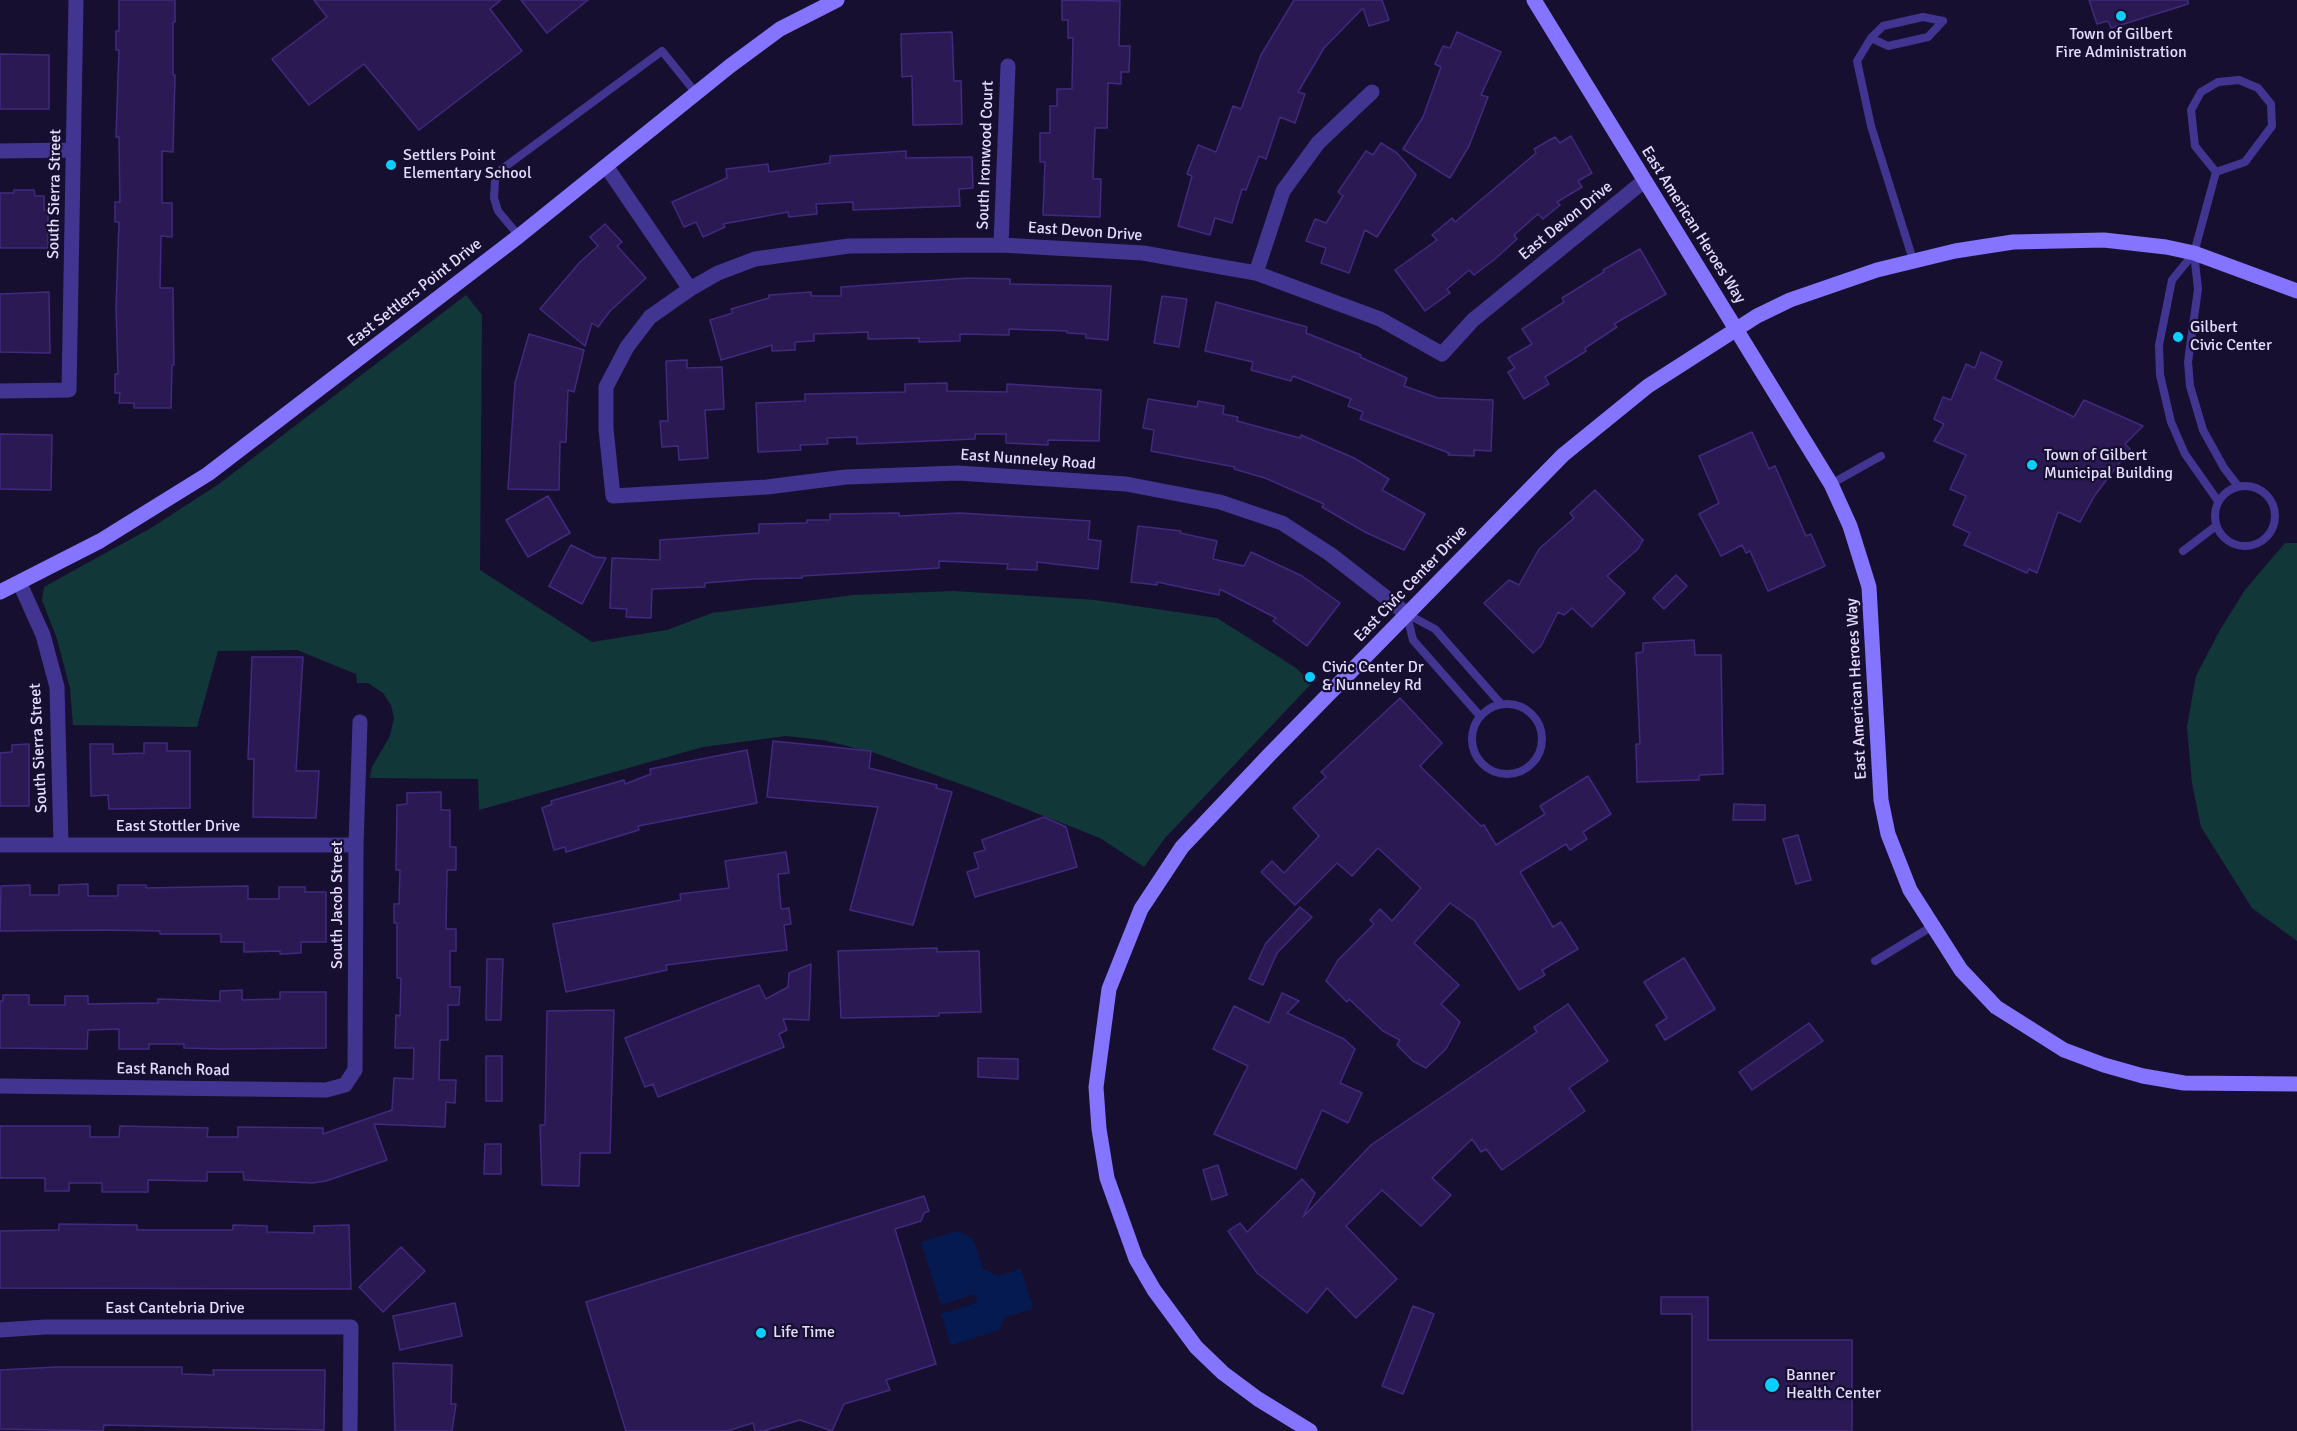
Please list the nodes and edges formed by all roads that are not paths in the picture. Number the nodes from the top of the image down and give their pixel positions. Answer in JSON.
{"nodes":[{"id":1,"x":76,"y":0,"type":"edge"},
{"id":2,"x":837,"y":0,"type":"edge"},
{"id":3,"x":1534,"y":0,"type":"edge"},
{"id":4,"x":820,"y":3,"type":"edge"},
{"id":5,"x":1871,"y":38,"type":"junction"},
{"id":6,"x":1008,"y":66,"type":"dead end"},
{"id":7,"x":1372,"y":92,"type":"dead end"},
{"id":8,"x":696,"y":93,"type":"junction"},
{"id":9,"x":73,"y":150,"type":"junction"},
{"id":10,"x":0,"y":151,"type":"edge"},
{"id":11,"x":606,"y":166,"type":"junction"},
{"id":12,"x":2216,"y":172,"type":"junction"},
{"id":13,"x":1644,"y":181,"type":"junction"},
{"id":14,"x":519,"y":236,"type":"junction"},
{"id":15,"x":1001,"y":245,"type":"junction"},
{"id":16,"x":2194,"y":253,"type":"junction"},
{"id":17,"x":1913,"y":260,"type":"junction"},
{"id":18,"x":1256,"y":273,"type":"junction"},
{"id":19,"x":690,"y":289,"type":"junction"},
{"id":20,"x":2297,"y":291,"type":"edge"},
{"id":21,"x":1736,"y":328,"type":"junction"},
{"id":22,"x":0,"y":391,"type":"edge"},
{"id":23,"x":1881,"y":456,"type":"dead end"},
{"id":24,"x":1831,"y":484,"type":"junction"},
{"id":25,"x":2238,"y":486,"type":"junction"},
{"id":26,"x":613,"y":496,"type":"joint"},
{"id":27,"x":2218,"y":501,"type":"junction"},
{"id":28,"x":2216,"y":526,"type":"junction"},
{"id":29,"x":2183,"y":551,"type":"dead end"},
{"id":30,"x":20,"y":584,"type":"junction"},
{"id":31,"x":0,"y":592,"type":"edge"},
{"id":32,"x":1407,"y":614,"type":"junction"},
{"id":33,"x":1501,"y":704,"type":"junction"},
{"id":34,"x":1480,"y":716,"type":"junction"},
{"id":35,"x":360,"y":722,"type":"dead end"},
{"id":36,"x":0,"y":845,"type":"edge"},
{"id":37,"x":61,"y":845,"type":"junction"},
{"id":38,"x":356,"y":845,"type":"junction"},
{"id":39,"x":1931,"y":927,"type":"junction"},
{"id":40,"x":1875,"y":961,"type":"dead end"},
{"id":41,"x":2297,"y":1084,"type":"edge"},
{"id":42,"x":345,"y":1085,"type":"joint"},
{"id":43,"x":0,"y":1086,"type":"edge"},
{"id":44,"x":0,"y":1329,"type":"edge"},
{"id":45,"x":350,"y":1431,"type":"edge"},
{"id":46,"x":1310,"y":1431,"type":"edge"}],
"edges":[{"from":1,"to":9,"type":"street","name":"South Sierra Street"},
{"from":2,"to":4,"type":"street","name":"East Settlers Point Drive"},
{"from":3,"to":13,"type":"street","name":"East American Heroes Way"},
{"from":4,"to":8,"type":"street","name":"East Settlers Point Drive"},
{"from":5,"to":5,"type":"lane"},
{"from":5,"to":17,"type":"lane"},
{"from":6,"to":15,"type":"street","name":"South Ironwood Court"},
{"from":7,"to":18,"type":"street"},
{"from":8,"to":11,"type":"street","name":"East Settlers Point Drive"},
{"from":8,"to":14,"type":"lane"},
{"from":9,"to":10,"type":"street"},
{"from":9,"to":22,"type":"street","name":"South Sierra Street"},
{"from":11,"to":14,"type":"street","name":"East Settlers Point Drive"},
{"from":11,"to":19,"type":"street"},
{"from":12,"to":12,"type":"lane"},
{"from":12,"to":16,"type":"lane"},
{"from":13,"to":18,"type":"street","name":"East Devon Drive"},
{"from":13,"to":21,"type":"street","name":"East American Heroes Way"},
{"from":14,"to":30,"type":"street","name":"East Settlers Point Drive"},
{"from":15,"to":18,"type":"street","name":"East Devon Drive"},
{"from":15,"to":19,"type":"street","name":"East Devon Drive"},
{"from":16,"to":17,"type":"street","name":"East Civic Center Drive"},
{"from":16,"to":20,"type":"street","name":"East Civic Center Drive"},
{"from":16,"to":25,"type":"lane"},
{"from":16,"to":27,"type":"lane"},
{"from":17,"to":21,"type":"street","name":"East Civic Center Drive"},
{"from":19,"to":26,"type":"street","name":"East Devon Drive"},
{"from":21,"to":24,"type":"street","name":"East American Heroes Way"},
{"from":21,"to":32,"type":"street","name":"East Civic Center Drive"},
{"from":23,"to":24,"type":"lane"},
{"from":24,"to":39,"type":"street","name":"East American Heroes Way"},
{"from":25,"to":27,"type":"lane"},
{"from":25,"to":28,"type":"lane"},
{"from":26,"to":32,"type":"street","name":"East Nunneley Road"},
{"from":27,"to":28,"type":"lane"},
{"from":28,"to":29,"type":"lane"},
{"from":30,"to":31,"type":"street","name":"East Settlers Point Drive"},
{"from":30,"to":37,"type":"street","name":"South Sierra Street"},
{"from":32,"to":33,"type":"lane"},
{"from":32,"to":34,"type":"lane"},
{"from":32,"to":46,"type":"street","name":"East Civic Center Drive"},
{"from":33,"to":34,"type":"lane"},
{"from":33,"to":34,"type":"lane"},
{"from":35,"to":38,"type":"street","name":"South Jacob Street"},
{"from":36,"to":37,"type":"street","name":"East Stottler Drive"},
{"from":37,"to":38,"type":"street","name":"East Stottler Drive"},
{"from":38,"to":42,"type":"street","name":"South Jacob Street"},
{"from":39,"to":40,"type":"lane"},
{"from":39,"to":41,"type":"street","name":"East American Heroes Way"},
{"from":42,"to":43,"type":"street","name":"East Ranch Road"},
{"from":44,"to":45,"type":"street","name":"East Cantebria Drive"}]}
